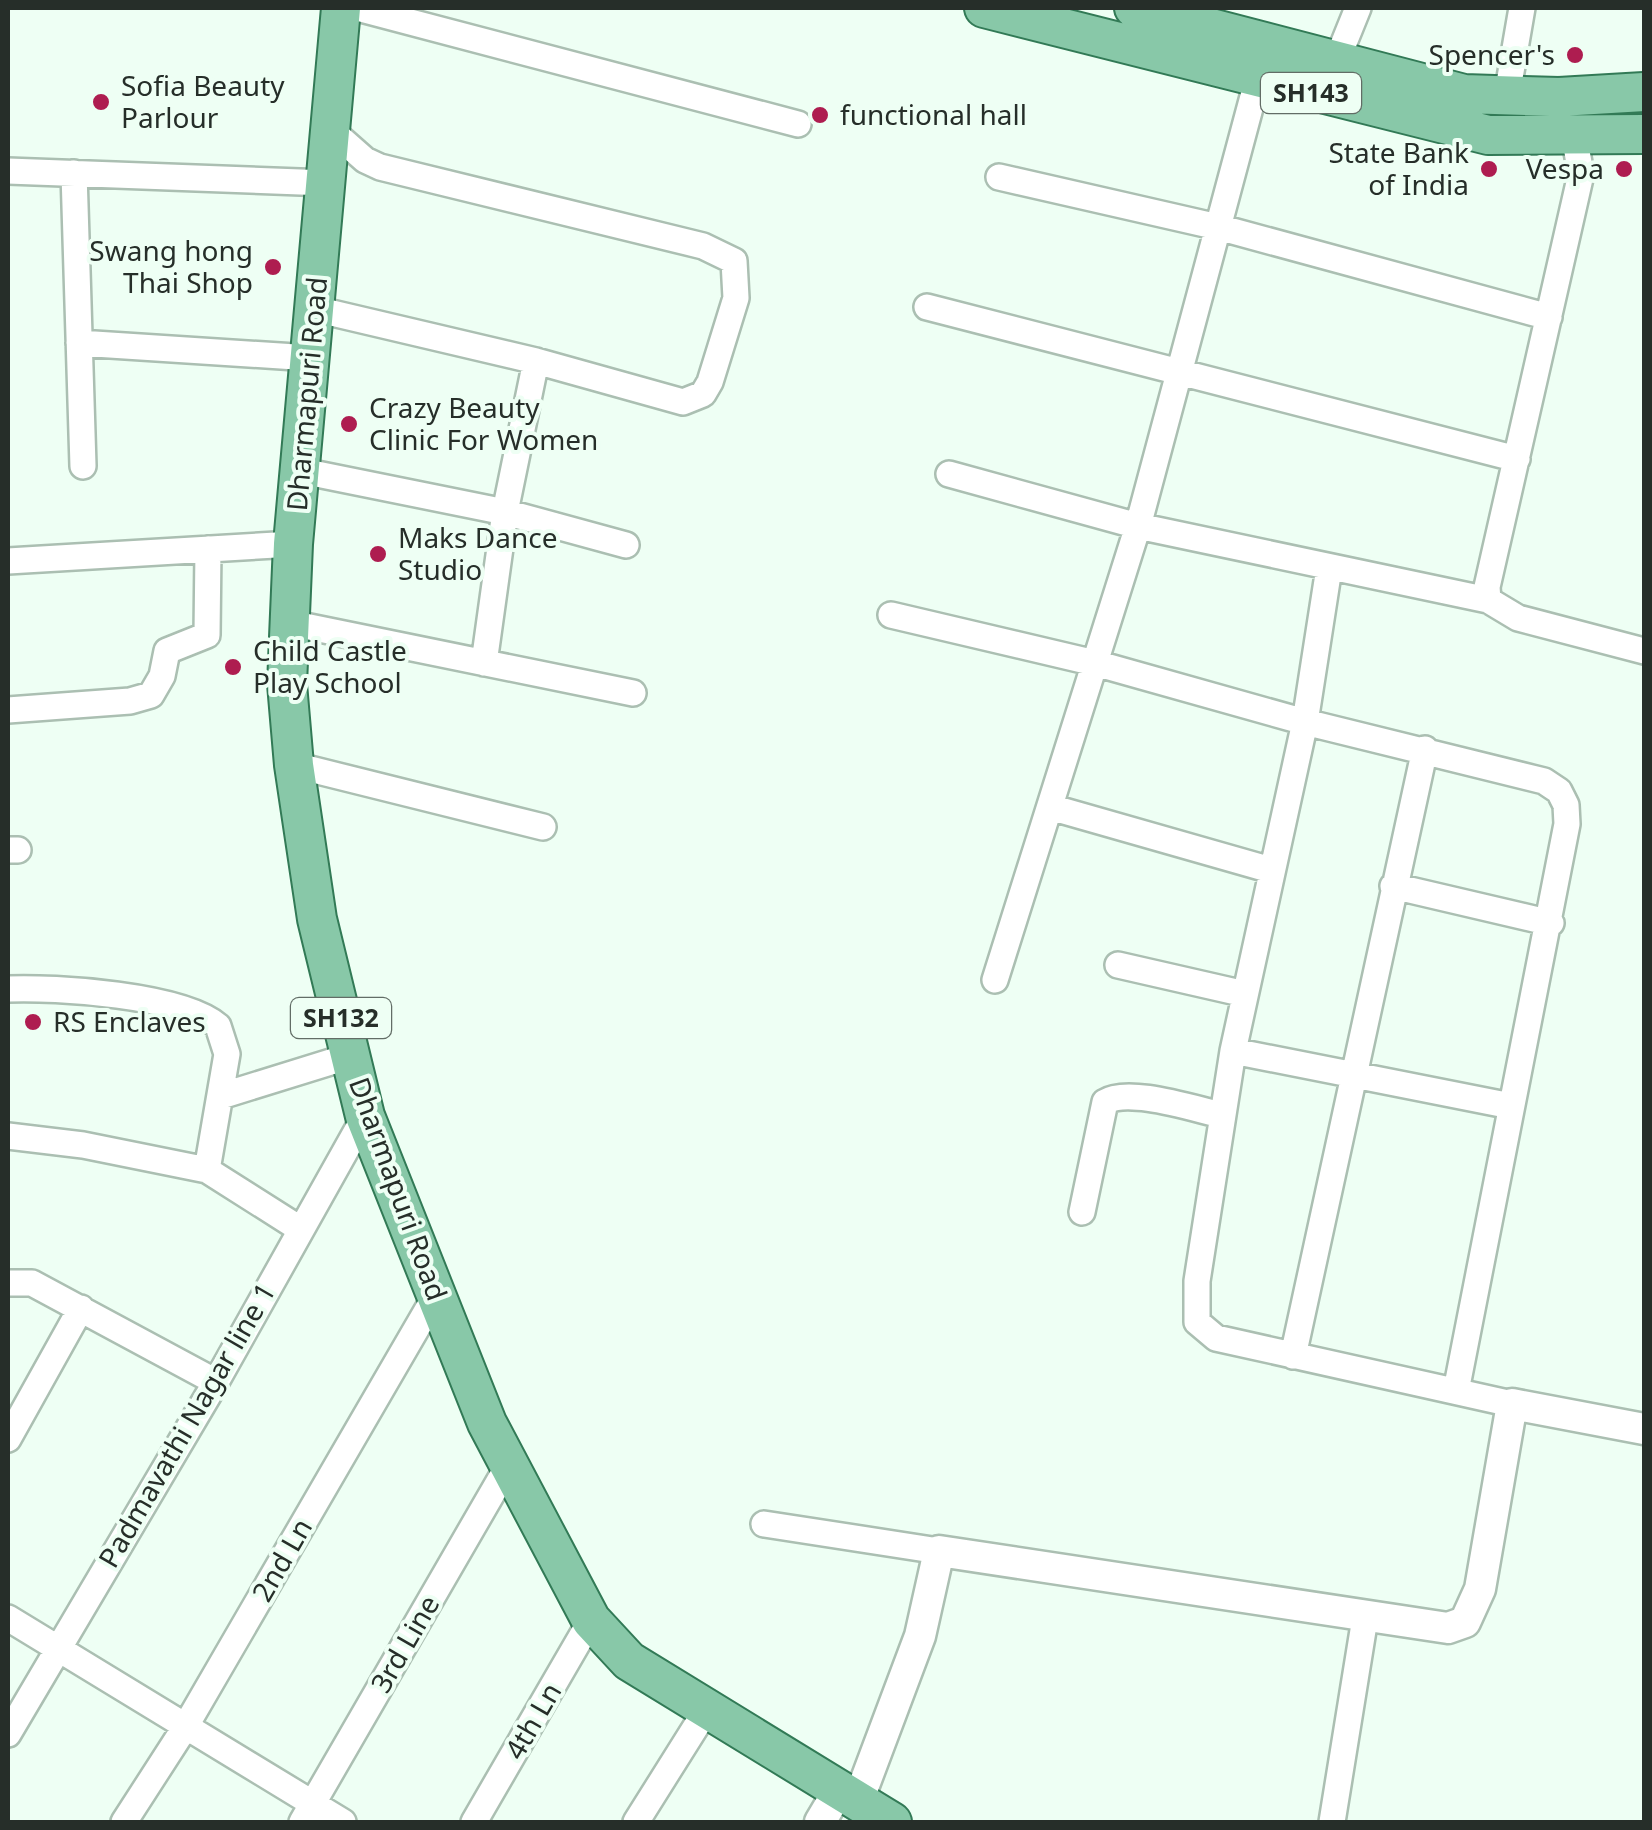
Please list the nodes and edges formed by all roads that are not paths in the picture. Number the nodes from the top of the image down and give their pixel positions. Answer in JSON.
{"nodes":[{"id":1,"x":341,"y":8,"type":"edge"},
{"id":2,"x":357,"y":8,"type":"edge"},
{"id":3,"x":984,"y":8,"type":"edge"},
{"id":4,"x":1134,"y":8,"type":"edge"},
{"id":5,"x":1358,"y":8,"type":"edge"},
{"id":6,"x":1522,"y":8,"type":"edge"},
{"id":7,"x":1221,"y":19,"type":"edge"},
{"id":8,"x":1337,"y":60,"type":"junction"},
{"id":9,"x":1262,"y":62,"type":"junction"},
{"id":10,"x":1644,"y":92,"type":"edge"},
{"id":11,"x":1507,"y":95,"type":"junction"},
{"id":12,"x":798,"y":124,"type":"dead end"},
{"id":13,"x":331,"y":130,"type":"junction"},
{"id":14,"x":1644,"y":134,"type":"edge"},
{"id":15,"x":1574,"y":135,"type":"junction"},
{"id":16,"x":8,"y":171,"type":"edge"},
{"id":17,"x":74,"y":173,"type":"junction"},
{"id":18,"x":999,"y":177,"type":"dead end"},
{"id":19,"x":326,"y":183,"type":"junction"},
{"id":20,"x":1218,"y":227,"type":"junction"},
{"id":21,"x":927,"y":307,"type":"dead end"},
{"id":22,"x":316,"y":309,"type":"junction"},
{"id":23,"x":1548,"y":318,"type":"junction"},
{"id":24,"x":79,"y":342,"type":"junction"},
{"id":25,"x":312,"y":358,"type":"junction"},
{"id":26,"x":536,"y":361,"type":"junction"},
{"id":27,"x":1179,"y":373,"type":"junction"},
{"id":28,"x":1516,"y":459,"type":"junction"},
{"id":29,"x":83,"y":466,"type":"dead end"},
{"id":30,"x":302,"y":471,"type":"junction"},
{"id":31,"x":948,"y":474,"type":"dead end"},
{"id":32,"x":505,"y":512,"type":"junction"},
{"id":33,"x":1138,"y":526,"type":"junction"},
{"id":34,"x":293,"y":544,"type":"junction"},
{"id":35,"x":626,"y":545,"type":"dead end"},
{"id":36,"x":208,"y":549,"type":"junction"},
{"id":37,"x":8,"y":561,"type":"edge"},
{"id":38,"x":1328,"y":568,"type":"junction"},
{"id":39,"x":1488,"y":600,"type":"junction"},
{"id":40,"x":891,"y":615,"type":"dead end"},
{"id":41,"x":290,"y":623,"type":"junction"},
{"id":42,"x":1644,"y":651,"type":"edge"},
{"id":43,"x":484,"y":663,"type":"junction"},
{"id":44,"x":1095,"y":663,"type":"junction"},
{"id":45,"x":632,"y":694,"type":"dead end"},
{"id":46,"x":8,"y":710,"type":"edge"},
{"id":47,"x":1305,"y":722,"type":"junction"},
{"id":48,"x":1425,"y":749,"type":"junction"},
{"id":49,"x":294,"y":765,"type":"junction"},
{"id":50,"x":1050,"y":807,"type":"junction"},
{"id":51,"x":543,"y":827,"type":"dead end"},
{"id":52,"x":1271,"y":870,"type":"junction"},
{"id":53,"x":1393,"y":886,"type":"junction"},
{"id":54,"x":1550,"y":923,"type":"junction"},
{"id":55,"x":1118,"y":966,"type":"dead end"},
{"id":56,"x":995,"y":980,"type":"dead end"},
{"id":57,"x":8,"y":988,"type":"edge"},
{"id":58,"x":1246,"y":994,"type":"junction"},
{"id":59,"x":1232,"y":1051,"type":"junction"},
{"id":60,"x":350,"y":1056,"type":"junction"},
{"id":61,"x":1351,"y":1076,"type":"junction"},
{"id":62,"x":221,"y":1096,"type":"junction"},
{"id":63,"x":1510,"y":1106,"type":"junction"},
{"id":64,"x":1222,"y":1115,"type":"junction"},
{"id":65,"x":366,"y":1116,"type":"junction"},
{"id":66,"x":8,"y":1136,"type":"edge"},
{"id":67,"x":208,"y":1170,"type":"junction"},
{"id":68,"x":1082,"y":1212,"type":"dead end"},
{"id":69,"x":300,"y":1230,"type":"junction"},
{"id":70,"x":8,"y":1281,"type":"edge"},
{"id":71,"x":436,"y":1295,"type":"junction"},
{"id":72,"x":81,"y":1308,"type":"junction"},
{"id":73,"x":1293,"y":1356,"type":"junction"},
{"id":74,"x":216,"y":1382,"type":"junction"},
{"id":75,"x":1456,"y":1391,"type":"junction"},
{"id":76,"x":1512,"y":1404,"type":"junction"},
{"id":77,"x":1644,"y":1428,"type":"edge"},
{"id":78,"x":8,"y":1439,"type":"edge"},
{"id":79,"x":508,"y":1466,"type":"junction"},
{"id":80,"x":764,"y":1524,"type":"dead end"},
{"id":81,"x":938,"y":1552,"type":"junction"},
{"id":82,"x":8,"y":1618,"type":"edge"},
{"id":83,"x":1365,"y":1618,"type":"junction"},
{"id":84,"x":591,"y":1620,"type":"junction"},
{"id":85,"x":57,"y":1646,"type":"junction"},
{"id":86,"x":707,"y":1709,"type":"junction"},
{"id":87,"x":184,"y":1729,"type":"junction"},
{"id":88,"x":8,"y":1734,"type":"edge"},
{"id":89,"x":849,"y":1796,"type":"junction"},
{"id":90,"x":307,"y":1814,"type":"edge"},
{"id":91,"x":124,"y":1822,"type":"edge"},
{"id":92,"x":343,"y":1822,"type":"edge"},
{"id":93,"x":474,"y":1822,"type":"edge"},
{"id":94,"x":636,"y":1822,"type":"edge"},
{"id":95,"x":820,"y":1822,"type":"edge"},
{"id":96,"x":892,"y":1822,"type":"edge"},
{"id":97,"x":1332,"y":1822,"type":"edge"}],
"edges":[{"from":1,"to":13,"type":"main road","name":"Dharmapuri Road","number":"SH132"},
{"from":2,"to":12,"type":"street"},
{"from":3,"to":9,"type":"main road","number":"SH143"},
{"from":4,"to":7,"type":"main road","number":"SH143"},
{"from":5,"to":8,"type":"street"},
{"from":6,"to":11,"type":"street"},
{"from":7,"to":9,"type":"main road","number":"SH143"},
{"from":8,"to":9,"type":"main road","number":"SH143"},
{"from":8,"to":11,"type":"main road","number":"SH143"},
{"from":9,"to":15,"type":"main road","number":"SH143"},
{"from":9,"to":20,"type":"street"},
{"from":10,"to":11,"type":"main road","number":"SH143"},
{"from":13,"to":19,"type":"main road","name":"Dharmapuri Road","number":"SH132"},
{"from":13,"to":26,"type":"street"},
{"from":14,"to":15,"type":"main road","number":"SH143"},
{"from":15,"to":23,"type":"street"},
{"from":16,"to":17,"type":"street"},
{"from":17,"to":19,"type":"street"},
{"from":17,"to":24,"type":"street"},
{"from":18,"to":20,"type":"street"},
{"from":19,"to":22,"type":"main road","name":"Dharmapuri Road","number":"SH132"},
{"from":20,"to":23,"type":"street"},
{"from":20,"to":27,"type":"street"},
{"from":21,"to":27,"type":"street"},
{"from":22,"to":25,"type":"main road","name":"Dharmapuri Road","number":"SH132"},
{"from":22,"to":26,"type":"street"},
{"from":23,"to":28,"type":"street"},
{"from":24,"to":25,"type":"street"},
{"from":24,"to":29,"type":"street"},
{"from":25,"to":30,"type":"main road","name":"Dharmapuri Road","number":"SH132"},
{"from":26,"to":32,"type":"street"},
{"from":27,"to":28,"type":"street"},
{"from":27,"to":33,"type":"street"},
{"from":28,"to":39,"type":"street"},
{"from":30,"to":32,"type":"street"},
{"from":30,"to":34,"type":"main road","name":"Dharmapuri Road","number":"SH132"},
{"from":31,"to":33,"type":"street"},
{"from":32,"to":35,"type":"street"},
{"from":32,"to":43,"type":"street"},
{"from":33,"to":38,"type":"street"},
{"from":33,"to":44,"type":"street"},
{"from":34,"to":36,"type":"street"},
{"from":34,"to":41,"type":"main road","name":"Dharmapuri Road","number":"SH132"},
{"from":36,"to":37,"type":"street"},
{"from":36,"to":46,"type":"street"},
{"from":38,"to":39,"type":"street"},
{"from":38,"to":47,"type":"street"},
{"from":39,"to":42,"type":"street"},
{"from":40,"to":44,"type":"street"},
{"from":41,"to":43,"type":"street"},
{"from":41,"to":49,"type":"main road","name":"Dharmapuri Road","number":"SH132"},
{"from":43,"to":45,"type":"street"},
{"from":44,"to":47,"type":"street"},
{"from":44,"to":50,"type":"street"},
{"from":47,"to":48,"type":"street"},
{"from":47,"to":52,"type":"street"},
{"from":48,"to":53,"type":"street"},
{"from":48,"to":54,"type":"street"},
{"from":49,"to":51,"type":"street"},
{"from":49,"to":60,"type":"main road","name":"Dharmapuri Road","number":"SH132"},
{"from":50,"to":52,"type":"street"},
{"from":50,"to":56,"type":"street"},
{"from":52,"to":58,"type":"street"},
{"from":53,"to":54,"type":"street"},
{"from":53,"to":61,"type":"street"},
{"from":54,"to":63,"type":"street"},
{"from":55,"to":58,"type":"street"},
{"from":57,"to":62,"type":"street"},
{"from":58,"to":59,"type":"street"},
{"from":59,"to":61,"type":"street"},
{"from":59,"to":64,"type":"street"},
{"from":60,"to":62,"type":"street"},
{"from":60,"to":65,"type":"main road","name":"Dharmapuri Road","number":"SH132"},
{"from":61,"to":63,"type":"street"},
{"from":61,"to":73,"type":"street"},
{"from":62,"to":67,"type":"street"},
{"from":63,"to":75,"type":"street"},
{"from":64,"to":68,"type":"street"},
{"from":64,"to":73,"type":"street"},
{"from":65,"to":69,"type":"street","name":"Padmavathi Nagar line 1"},
{"from":65,"to":71,"type":"main road","name":"Dharmapuri Road","number":"SH132"},
{"from":66,"to":67,"type":"street"},
{"from":67,"to":69,"type":"street"},
{"from":69,"to":74,"type":"street","name":"Padmavathi Nagar line 1"},
{"from":70,"to":72,"type":"street"},
{"from":71,"to":79,"type":"main road","name":"Dharmapuri Road","number":"SH132"},
{"from":71,"to":87,"type":"street","name":"2nd Ln"},
{"from":72,"to":74,"type":"street"},
{"from":72,"to":78,"type":"street"},
{"from":73,"to":75,"type":"street"},
{"from":74,"to":85,"type":"street","name":"Padmavathi Nagar line 1"},
{"from":75,"to":76,"type":"street"},
{"from":76,"to":77,"type":"street"},
{"from":76,"to":83,"type":"street"},
{"from":79,"to":84,"type":"main road","name":"Dharmapuri Road","number":"SH132"},
{"from":79,"to":90,"type":"street","name":"3rd Line"},
{"from":80,"to":81,"type":"street"},
{"from":81,"to":83,"type":"street"},
{"from":81,"to":89,"type":"street"},
{"from":82,"to":85,"type":"street"},
{"from":83,"to":97,"type":"street"},
{"from":84,"to":86,"type":"main road","name":"Dharmapuri Road","number":"SH132"},
{"from":84,"to":93,"type":"street","name":"4th Ln"},
{"from":85,"to":87,"type":"street"},
{"from":85,"to":88,"type":"street","name":"Padmavathi Nagar line 1"},
{"from":86,"to":89,"type":"main road","name":"Dharmapuri Road","number":"SH132"},
{"from":86,"to":94,"type":"street"},
{"from":87,"to":90,"type":"street"},
{"from":87,"to":91,"type":"street","name":"2nd Ln"},
{"from":89,"to":95,"type":"street"},
{"from":89,"to":96,"type":"main road","name":"Dharmapuri Road","number":"SH132"},
{"from":90,"to":92,"type":"street"}]}
